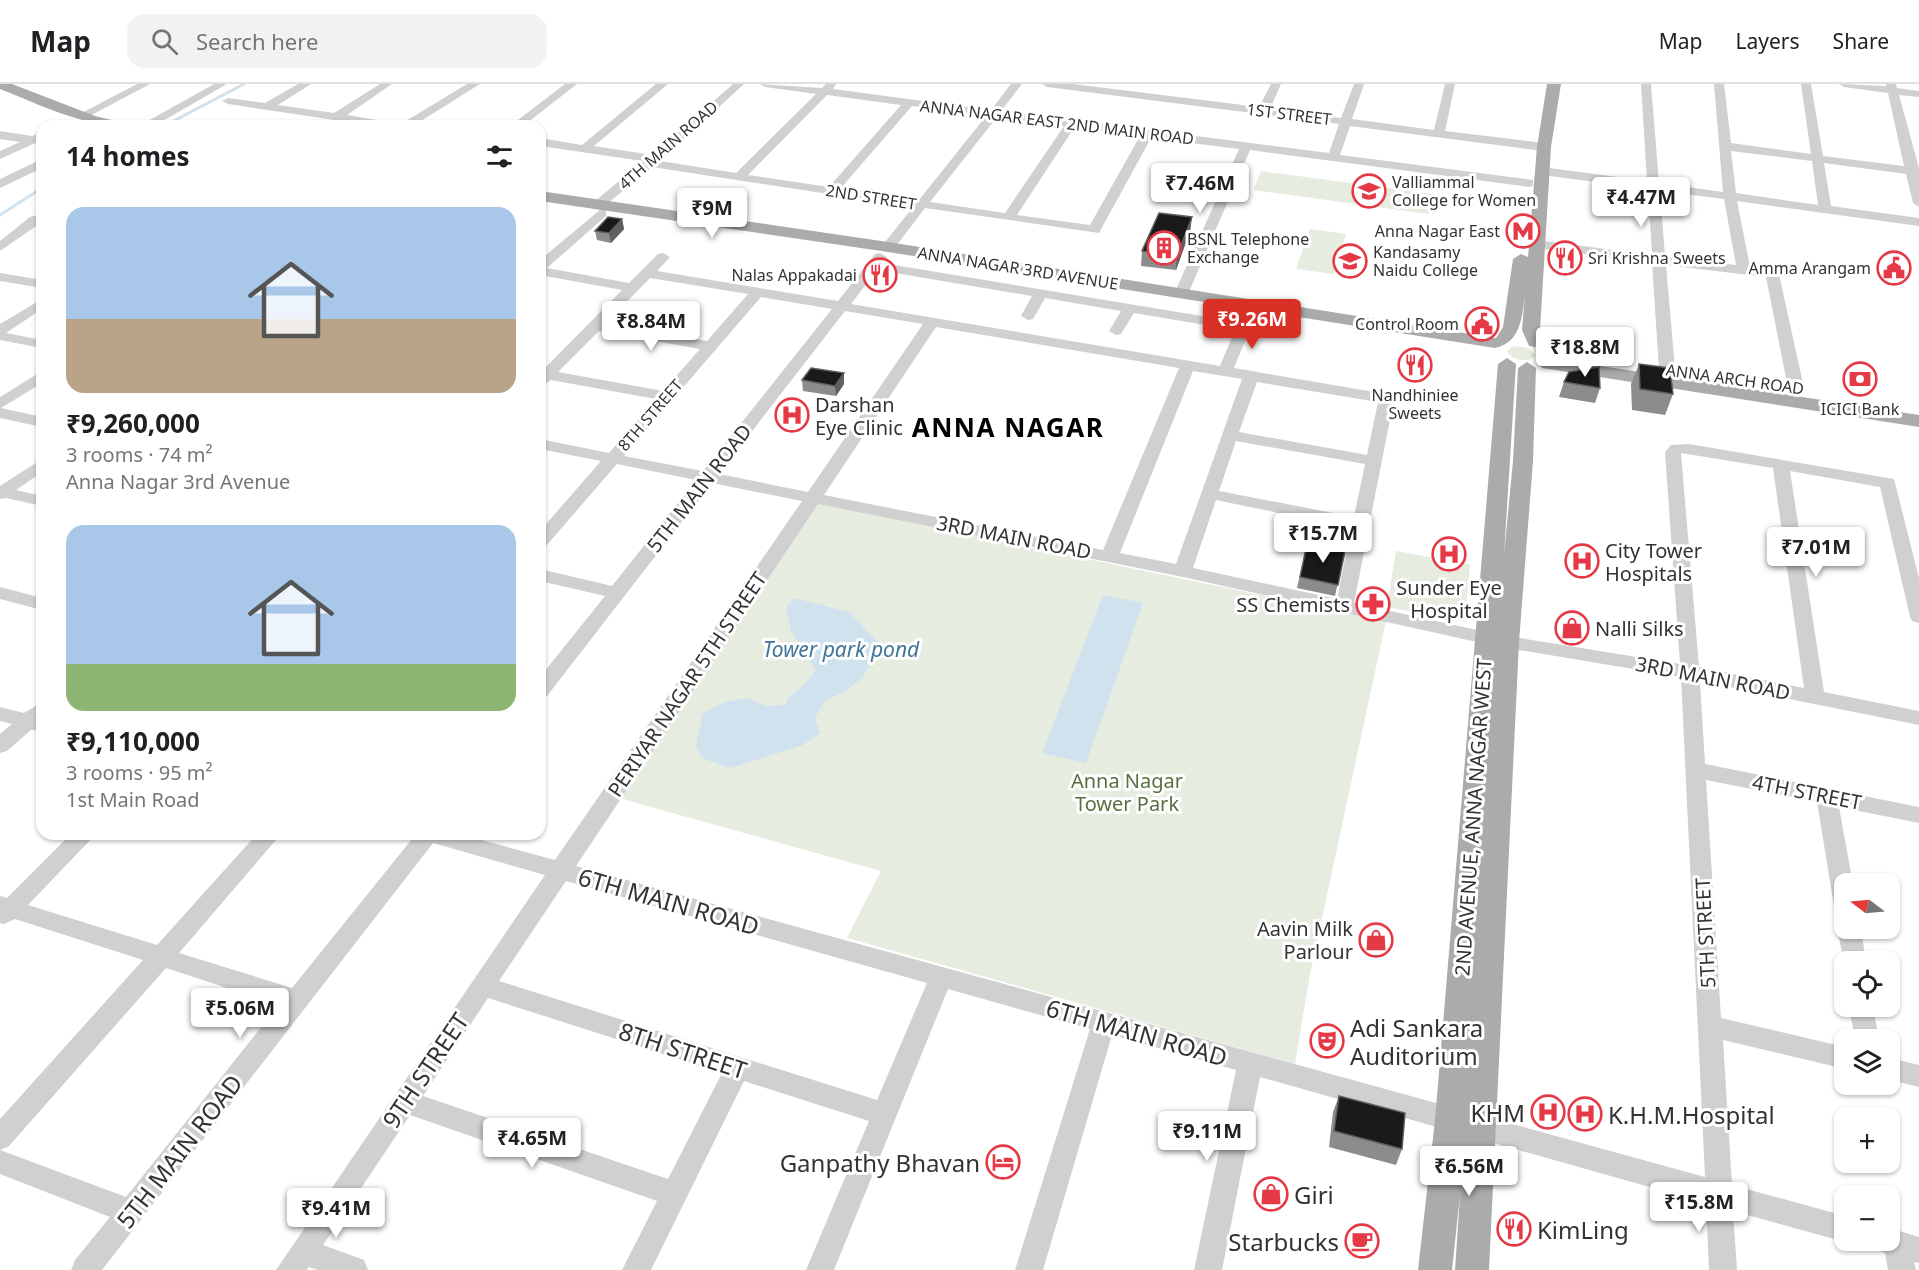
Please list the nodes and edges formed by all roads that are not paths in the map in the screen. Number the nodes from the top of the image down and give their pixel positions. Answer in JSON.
{"nodes":[{"id":1,"x":0,"y":84,"type":"edge"},
{"id":2,"x":145,"y":84,"type":"edge"},
{"id":3,"x":222,"y":84,"type":"edge"},
{"id":4,"x":306,"y":84,"type":"edge"},
{"id":5,"x":387,"y":84,"type":"edge"},
{"id":6,"x":475,"y":84,"type":"edge"},
{"id":7,"x":572,"y":84,"type":"edge"},
{"id":8,"x":663,"y":84,"type":"edge"},
{"id":9,"x":739,"y":84,"type":"edge"},
{"id":10,"x":765,"y":84,"type":"edge"},
{"id":11,"x":1017,"y":84,"type":"edge"},
{"id":12,"x":1047,"y":84,"type":"edge"},
{"id":13,"x":1276,"y":84,"type":"edge"},
{"id":14,"x":1359,"y":84,"type":"edge"},
{"id":15,"x":1450,"y":84,"type":"edge"},
{"id":16,"x":1540,"y":84,"type":"edge"},
{"id":17,"x":1554,"y":84,"type":"edge"},
{"id":18,"x":1646,"y":84,"type":"edge"},
{"id":19,"x":1719,"y":84,"type":"edge"},
{"id":20,"x":1806,"y":84,"type":"edge"},
{"id":21,"x":1844,"y":84,"type":"edge"},
{"id":22,"x":1102,"y":87,"type":"edge"},
{"id":23,"x":1892,"y":87,"type":"edge"},
{"id":24,"x":828,"y":88,"type":"edge"},
{"id":25,"x":1919,"y":94,"type":"edge"},
{"id":26,"x":0,"y":95,"type":"edge"},
{"id":27,"x":228,"y":101,"type":"dead end"},
{"id":28,"x":909,"y":103,"type":"junction"},
{"id":29,"x":441,"y":106,"type":"junction"},
{"id":30,"x":267,"y":107,"type":"junction"},
{"id":31,"x":1263,"y":111,"type":"junction"},
{"id":32,"x":993,"y":114,"type":"junction"},
{"id":33,"x":336,"y":117,"type":"junction"},
{"id":34,"x":65,"y":120,"type":"edge"},
{"id":35,"x":67,"y":120,"type":"edge"},
{"id":36,"x":79,"y":120,"type":"edge"},
{"id":37,"x":156,"y":120,"type":"edge"},
{"id":38,"x":356,"y":120,"type":"edge"},
{"id":39,"x":416,"y":120,"type":"edge"},
{"id":40,"x":428,"y":120,"type":"edge"},
{"id":41,"x":524,"y":120,"type":"edge"},
{"id":42,"x":1346,"y":121,"type":"junction"},
{"id":43,"x":1071,"y":124,"type":"junction"},
{"id":44,"x":1439,"y":133,"type":"junction"},
{"id":45,"x":1147,"y":134,"type":"junction"},
{"id":46,"x":0,"y":135,"type":"edge"},
{"id":47,"x":36,"y":138,"type":"edge"},
{"id":48,"x":36,"y":139,"type":"edge"},
{"id":49,"x":546,"y":143,"type":"edge"},
{"id":50,"x":1538,"y":146,"type":"junction"},
{"id":51,"x":1724,"y":146,"type":"junction"},
{"id":52,"x":1246,"y":147,"type":"junction"},
{"id":53,"x":584,"y":149,"type":"junction"},
{"id":54,"x":0,"y":151,"type":"edge"},
{"id":55,"x":1815,"y":157,"type":"junction"},
{"id":56,"x":1333,"y":158,"type":"junction"},
{"id":57,"x":651,"y":161,"type":"junction"},
{"id":58,"x":36,"y":166,"type":"edge"},
{"id":59,"x":1542,"y":171,"type":"junction"},
{"id":60,"x":1915,"y":171,"type":"edge"},
{"id":61,"x":740,"y":177,"type":"junction"},
{"id":62,"x":1602,"y":179,"type":"junction"},
{"id":63,"x":1528,"y":183,"type":"junction"},
{"id":64,"x":0,"y":184,"type":"edge"},
{"id":65,"x":1654,"y":185,"type":"junction"},
{"id":66,"x":832,"y":191,"type":"junction"},
{"id":67,"x":1730,"y":196,"type":"junction"},
{"id":68,"x":546,"y":197,"type":"edge"},
{"id":69,"x":1602,"y":202,"type":"dead end"},
{"id":70,"x":1919,"y":203,"type":"edge"},
{"id":71,"x":922,"y":204,"type":"junction"},
{"id":72,"x":546,"y":205,"type":"edge"},
{"id":73,"x":1825,"y":208,"type":"junction"},
{"id":74,"x":599,"y":209,"type":"junction"},
{"id":75,"x":1010,"y":218,"type":"junction"},
{"id":76,"x":36,"y":220,"type":"edge"},
{"id":77,"x":1919,"y":222,"type":"edge"},
{"id":78,"x":1537,"y":244,"type":"junction"},
{"id":79,"x":0,"y":247,"type":"edge"},
{"id":80,"x":546,"y":256,"type":"edge"},
{"id":81,"x":663,"y":257,"type":"dead end"},
{"id":82,"x":881,"y":257,"type":"junction"},
{"id":83,"x":1659,"y":261,"type":"junction"},
{"id":84,"x":546,"y":270,"type":"edge"},
{"id":85,"x":1744,"y":270,"type":"junction"},
{"id":86,"x":647,"y":273,"type":"junction"},
{"id":87,"x":0,"y":277,"type":"edge"},
{"id":88,"x":36,"y":283,"type":"edge"},
{"id":89,"x":633,"y":288,"type":"junction"},
{"id":90,"x":758,"y":291,"type":"junction"},
{"id":91,"x":1041,"y":293,"type":"junction"},
{"id":92,"x":1181,"y":294,"type":"junction"},
{"id":93,"x":843,"y":306,"type":"junction"},
{"id":94,"x":36,"y":307,"type":"edge"},
{"id":95,"x":1130,"y":308,"type":"junction"},
{"id":96,"x":1028,"y":316,"type":"dead end"},
{"id":97,"x":933,"y":321,"type":"junction"},
{"id":98,"x":1245,"y":321,"type":"junction"},
{"id":99,"x":596,"y":326,"type":"junction"},
{"id":100,"x":0,"y":330,"type":"edge"},
{"id":101,"x":1116,"y":331,"type":"dead end"},
{"id":102,"x":0,"y":336,"type":"edge"},
{"id":103,"x":36,"y":343,"type":"edge"},
{"id":104,"x":710,"y":346,"type":"junction"},
{"id":105,"x":1529,"y":354,"type":"junction"},
{"id":106,"x":1188,"y":365,"type":"junction"},
{"id":107,"x":1667,"y":369,"type":"junction"},
{"id":108,"x":1225,"y":371,"type":"junction"},
{"id":109,"x":1251,"y":375,"type":"junction"},
{"id":110,"x":546,"y":377,"type":"edge"},
{"id":111,"x":546,"y":379,"type":"edge"},
{"id":112,"x":36,"y":380,"type":"edge"},
{"id":113,"x":1796,"y":388,"type":"junction"},
{"id":114,"x":666,"y":396,"type":"junction"},
{"id":115,"x":0,"y":404,"type":"edge"},
{"id":116,"x":1919,"y":408,"type":"edge"},
{"id":117,"x":0,"y":413,"type":"edge"},
{"id":118,"x":36,"y":421,"type":"edge"},
{"id":119,"x":1919,"y":421,"type":"edge"},
{"id":120,"x":1230,"y":435,"type":"junction"},
{"id":121,"x":546,"y":445,"type":"edge"},
{"id":122,"x":613,"y":458,"type":"junction"},
{"id":123,"x":1373,"y":461,"type":"junction"},
{"id":124,"x":1781,"y":465,"type":"junction"},
{"id":125,"x":36,"y":468,"type":"edge"},
{"id":126,"x":708,"y":477,"type":"junction"},
{"id":127,"x":1,"y":493,"type":"edge"},
{"id":128,"x":1210,"y":494,"type":"junction"},
{"id":129,"x":813,"y":498,"type":"junction"},
{"id":130,"x":36,"y":500,"type":"edge"},
{"id":131,"x":547,"y":524,"type":"edge"},
{"id":132,"x":1360,"y":524,"type":"junction"},
{"id":133,"x":1109,"y":556,"type":"junction"},
{"id":134,"x":1183,"y":571,"type":"junction"},
{"id":135,"x":546,"y":576,"type":"edge"},
{"id":136,"x":0,"y":593,"type":"edge"},
{"id":137,"x":616,"y":593,"type":"junction"},
{"id":138,"x":34,"y":602,"type":"edge"},
{"id":139,"x":1344,"y":608,"type":"junction"},
{"id":140,"x":1919,"y":617,"type":"edge"},
{"id":141,"x":1496,"y":640,"type":"junction"},
{"id":142,"x":1690,"y":672,"type":"junction"},
{"id":143,"x":546,"y":683,"type":"edge"},
{"id":144,"x":1815,"y":697,"type":"junction"},
{"id":145,"x":0,"y":714,"type":"edge"},
{"id":146,"x":1919,"y":718,"type":"edge"},
{"id":147,"x":36,"y":719,"type":"edge"},
{"id":148,"x":36,"y":720,"type":"edge"},
{"id":149,"x":0,"y":746,"type":"edge"},
{"id":150,"x":1696,"y":770,"type":"junction"},
{"id":151,"x":1827,"y":796,"type":"junction"},
{"id":152,"x":1919,"y":814,"type":"edge"},
{"id":153,"x":79,"y":840,"type":"edge"},
{"id":154,"x":265,"y":840,"type":"edge"},
{"id":155,"x":424,"y":840,"type":"edge"},
{"id":156,"x":451,"y":840,"type":"edge"},
{"id":157,"x":560,"y":870,"type":"junction"},
{"id":158,"x":1840,"y":873,"type":"edge"},
{"id":159,"x":3,"y":910,"type":"edge"},
{"id":160,"x":162,"y":956,"type":"junction"},
{"id":161,"x":941,"y":977,"type":"junction"},
{"id":162,"x":482,"y":986,"type":"junction"},
{"id":163,"x":297,"y":1000,"type":"junction"},
{"id":164,"x":1104,"y":1022,"type":"junction"},
{"id":165,"x":1710,"y":1026,"type":"junction"},
{"id":166,"x":1834,"y":1055,"type":"edge"},
{"id":167,"x":1250,"y":1063,"type":"junction"},
{"id":168,"x":738,"y":1068,"type":"junction"},
{"id":169,"x":1900,"y":1071,"type":"edge"},
{"id":170,"x":1919,"y":1076,"type":"edge"},
{"id":171,"x":404,"y":1101,"type":"junction"},
{"id":172,"x":884,"y":1114,"type":"junction"},
{"id":173,"x":1466,"y":1124,"type":"junction"},
{"id":174,"x":0,"y":1138,"type":"edge"},
{"id":175,"x":0,"y":1162,"type":"edge"},
{"id":176,"x":674,"y":1194,"type":"junction"},
{"id":177,"x":1720,"y":1194,"type":"junction"},
{"id":178,"x":131,"y":1212,"type":"junction"},
{"id":179,"x":1834,"y":1226,"type":"edge"},
{"id":180,"x":296,"y":1260,"type":"edge"},
{"id":181,"x":85,"y":1270,"type":"edge"},
{"id":182,"x":354,"y":1270,"type":"edge"},
{"id":183,"x":636,"y":1270,"type":"edge"},
{"id":184,"x":820,"y":1270,"type":"edge"},
{"id":185,"x":1029,"y":1270,"type":"edge"},
{"id":186,"x":1208,"y":1270,"type":"edge"},
{"id":187,"x":1435,"y":1270,"type":"edge"},
{"id":188,"x":1472,"y":1270,"type":"edge"},
{"id":189,"x":1723,"y":1270,"type":"edge"}],
"edges":[{"from":1,"to":35,"type":"main road"},
{"from":2,"to":36,"type":"street"},
{"from":3,"to":37,"type":"street"},
{"from":4,"to":30,"type":"street"},
{"from":5,"to":33,"type":"street"},
{"from":6,"to":29,"type":"street"},
{"from":7,"to":41,"type":"street"},
{"from":8,"to":53,"type":"street"},
{"from":9,"to":57,"type":"street","name":"4TH MAIN ROAD"},
{"from":10,"to":24,"type":"street","name":"ANNA NAGAR EAST 2ND MAIN ROAD"},
{"from":11,"to":32,"type":"street","name":"5TH MAIN ROAD"},
{"from":12,"to":22,"type":"street","name":"1ST STREET"},
{"from":13,"to":31,"type":"street"},
{"from":14,"to":42,"type":"street"},
{"from":15,"to":44,"type":"street"},
{"from":16,"to":50,"type":"main road"},
{"from":17,"to":50,"type":"main road"},
{"from":18,"to":65,"type":"street"},
{"from":19,"to":51,"type":"street"},
{"from":20,"to":55,"type":"street"},
{"from":21,"to":23,"type":"street"},
{"from":22,"to":31,"type":"street","name":"1ST STREET"},
{"from":23,"to":25,"type":"street"},
{"from":23,"to":60,"type":"street"},
{"from":24,"to":28,"type":"street","name":"ANNA NAGAR EAST 2ND MAIN ROAD"},
{"from":24,"to":61,"type":"street"},
{"from":26,"to":34,"type":"main road"},
{"from":27,"to":30,"type":"street"},
{"from":28,"to":32,"type":"street","name":"ANNA NAGAR EAST 2ND MAIN ROAD"},
{"from":28,"to":66,"type":"street"},
{"from":29,"to":39,"type":"street"},
{"from":29,"to":40,"type":"street"},
{"from":30,"to":33,"type":"street"},
{"from":31,"to":42,"type":"street","name":"1ST STREET"},
{"from":32,"to":43,"type":"street","name":"ANNA NAGAR EAST 2ND MAIN ROAD"},
{"from":32,"to":71,"type":"street","name":"5TH MAIN ROAD"},
{"from":33,"to":38,"type":"street"},
{"from":42,"to":44,"type":"street","name":"1ST STREET"},
{"from":42,"to":56,"type":"street"},
{"from":43,"to":45,"type":"street","name":"ANNA NAGAR EAST 2ND MAIN ROAD"},
{"from":43,"to":75,"type":"street"},
{"from":44,"to":50,"type":"street","name":"1ST STREET"},
{"from":45,"to":52,"type":"street","name":"ANNA NAGAR EAST 2ND MAIN ROAD"},
{"from":45,"to":75,"type":"street","name":"2ND STREET"},
{"from":46,"to":47,"type":"street"},
{"from":48,"to":54,"type":"street"},
{"from":49,"to":53,"type":"street","name":"2ND STREET"},
{"from":50,"to":59,"type":"main road"},
{"from":50,"to":63,"type":"main road"},
{"from":51,"to":55,"type":"street"},
{"from":51,"to":67,"type":"street"},
{"from":52,"to":56,"type":"street","name":"ANNA NAGAR EAST 2ND MAIN ROAD"},
{"from":52,"to":92,"type":"street"},
{"from":53,"to":57,"type":"street","name":"2ND STREET"},
{"from":55,"to":60,"type":"street"},
{"from":55,"to":73,"type":"street"},
{"from":56,"to":63,"type":"street","name":"ANNA NAGAR EAST 2ND MAIN ROAD"},
{"from":57,"to":61,"type":"street","name":"2ND STREET"},
{"from":57,"to":74,"type":"street","name":"4TH MAIN ROAD"},
{"from":58,"to":64,"type":"street"},
{"from":59,"to":62,"type":"street"},
{"from":59,"to":78,"type":"main road"},
{"from":60,"to":70,"type":"street"},
{"from":61,"to":66,"type":"street","name":"2ND STREET"},
{"from":62,"to":65,"type":"street"},
{"from":62,"to":69,"type":"street"},
{"from":63,"to":105,"type":"main road"},
{"from":65,"to":67,"type":"street"},
{"from":65,"to":83,"type":"street"},
{"from":66,"to":71,"type":"street","name":"2ND STREET"},
{"from":67,"to":73,"type":"street"},
{"from":67,"to":85,"type":"street"},
{"from":68,"to":74,"type":"main road","name":"ANNA NAGAR 3RD AVENUE"},
{"from":71,"to":75,"type":"street","name":"2ND STREET"},
{"from":71,"to":82,"type":"street","name":"5TH MAIN ROAD"},
{"from":72,"to":74,"type":"main road","name":"ANNA NAGAR 3RD AVENUE"},
{"from":73,"to":77,"type":"street"},
{"from":74,"to":80,"type":"street","name":"4TH MAIN ROAD"},
{"from":74,"to":82,"type":"main road","name":"ANNA NAGAR 3RD AVENUE"},
{"from":76,"to":79,"type":"street"},
{"from":78,"to":83,"type":"street"},
{"from":78,"to":105,"type":"main road"},
{"from":81,"to":86,"type":"street"},
{"from":82,"to":91,"type":"street"},
{"from":82,"to":92,"type":"main road","name":"ANNA NAGAR 3RD AVENUE"},
{"from":82,"to":93,"type":"street","name":"5TH MAIN ROAD"},
{"from":82,"to":98,"type":"main road","name":"ANNA NAGAR 3RD AVENUE"},
{"from":83,"to":85,"type":"street"},
{"from":83,"to":107,"type":"street"},
{"from":84,"to":89,"type":"street"},
{"from":85,"to":113,"type":"street"},
{"from":86,"to":89,"type":"street"},
{"from":86,"to":90,"type":"street"},
{"from":87,"to":88,"type":"street"},
{"from":89,"to":99,"type":"street"},
{"from":90,"to":93,"type":"street"},
{"from":90,"to":104,"type":"street","name":"8TH STREET"},
{"from":91,"to":95,"type":"street"},
{"from":91,"to":96,"type":"street"},
{"from":92,"to":105,"type":"main road","name":"ANNA NAGAR 3RD AVENUE"},
{"from":93,"to":97,"type":"street"},
{"from":93,"to":126,"type":"street","name":"5TH MAIN ROAD"},
{"from":94,"to":100,"type":"street"},
{"from":95,"to":98,"type":"street"},
{"from":95,"to":101,"type":"street"},
{"from":97,"to":106,"type":"street"},
{"from":97,"to":129,"type":"street","name":"PERIYAR NAGAR 5TH STREET"},
{"from":98,"to":105,"type":"main road","name":"ANNA NAGAR 3RD AVENUE"},
{"from":98,"to":108,"type":"street"},
{"from":99,"to":104,"type":"street"},
{"from":99,"to":110,"type":"street"},
{"from":102,"to":103,"type":"street"},
{"from":104,"to":114,"type":"street","name":"8TH STREET"},
{"from":105,"to":107,"type":"main road","name":"ANNA ARCH ROAD"},
{"from":105,"to":119,"type":"main road"},
{"from":105,"to":141,"type":"main road","name":"2ND AVENUE, ANNA NAGAR WEST"},
{"from":106,"to":108,"type":"street"},
{"from":106,"to":133,"type":"street"},
{"from":107,"to":113,"type":"main road","name":"ANNA ARCH ROAD"},
{"from":108,"to":109,"type":"street"},
{"from":109,"to":120,"type":"street"},
{"from":109,"to":123,"type":"street"},
{"from":111,"to":114,"type":"street"},
{"from":112,"to":115,"type":"street"},
{"from":113,"to":116,"type":"main road","name":"ANNA ARCH ROAD"},
{"from":114,"to":122,"type":"street","name":"8TH STREET"},
{"from":117,"to":118,"type":"street"},
{"from":120,"to":123,"type":"street"},
{"from":120,"to":128,"type":"street"},
{"from":121,"to":122,"type":"street","name":"3RD MAIN ROAD"},
{"from":122,"to":126,"type":"street","name":"3RD MAIN ROAD"},
{"from":122,"to":131,"type":"street","name":"8TH STREET"},
{"from":123,"to":132,"type":"street"},
{"from":124,"to":140,"type":"street"},
{"from":124,"to":142,"type":"street","name":"5TH STREET"},
{"from":124,"to":144,"type":"street"},
{"from":125,"to":127,"type":"street"},
{"from":126,"to":129,"type":"street","name":"3RD MAIN ROAD"},
{"from":126,"to":137,"type":"street","name":"5TH MAIN ROAD"},
{"from":127,"to":130,"type":"street"},
{"from":128,"to":132,"type":"street"},
{"from":128,"to":134,"type":"street"},
{"from":129,"to":133,"type":"street","name":"3RD MAIN ROAD"},
{"from":129,"to":157,"type":"street","name":"PERIYAR NAGAR 5TH STREET"},
{"from":132,"to":139,"type":"street"},
{"from":133,"to":134,"type":"street","name":"3RD MAIN ROAD"},
{"from":134,"to":139,"type":"street","name":"3RD MAIN ROAD"},
{"from":135,"to":137,"type":"street"},
{"from":136,"to":138,"type":"street"},
{"from":137,"to":143,"type":"street","name":"5TH MAIN ROAD"},
{"from":139,"to":141,"type":"street","name":"3RD MAIN ROAD"},
{"from":141,"to":142,"type":"street","name":"3RD MAIN ROAD"},
{"from":141,"to":173,"type":"main road","name":"2ND AVENUE, ANNA NAGAR WEST"},
{"from":142,"to":144,"type":"street","name":"3RD MAIN ROAD"},
{"from":142,"to":150,"type":"street","name":"5TH STREET"},
{"from":144,"to":146,"type":"street","name":"3RD MAIN ROAD"},
{"from":145,"to":147,"type":"street"},
{"from":148,"to":149,"type":"street"},
{"from":150,"to":151,"type":"street","name":"4TH STREET"},
{"from":150,"to":165,"type":"street","name":"5TH STREET"},
{"from":151,"to":152,"type":"street","name":"4TH STREET"},
{"from":151,"to":158,"type":"street"},
{"from":153,"to":159,"type":"street"},
{"from":154,"to":160,"type":"street"},
{"from":155,"to":163,"type":"street","name":"5TH MAIN ROAD"},
{"from":156,"to":157,"type":"street","name":"6TH MAIN ROAD"},
{"from":157,"to":161,"type":"street","name":"6TH MAIN ROAD"},
{"from":157,"to":162,"type":"street","name":"9TH STREET"},
{"from":159,"to":160,"type":"street"},
{"from":160,"to":163,"type":"street"},
{"from":160,"to":174,"type":"street"},
{"from":161,"to":164,"type":"street","name":"6TH MAIN ROAD"},
{"from":161,"to":172,"type":"street"},
{"from":162,"to":168,"type":"street","name":"8TH STREET"},
{"from":162,"to":171,"type":"street","name":"9TH STREET"},
{"from":163,"to":178,"type":"street","name":"5TH MAIN ROAD"},
{"from":164,"to":167,"type":"street","name":"6TH MAIN ROAD"},
{"from":164,"to":185,"type":"street"},
{"from":165,"to":166,"type":"street"},
{"from":165,"to":177,"type":"street","name":"5TH STREET"},
{"from":167,"to":173,"type":"street","name":"6TH MAIN ROAD"},
{"from":167,"to":186,"type":"street"},
{"from":168,"to":172,"type":"street","name":"8TH STREET"},
{"from":168,"to":176,"type":"street"},
{"from":169,"to":170,"type":"street"},
{"from":171,"to":176,"type":"street"},
{"from":171,"to":180,"type":"street","name":"9TH STREET"},
{"from":172,"to":184,"type":"street"},
{"from":173,"to":177,"type":"street","name":"6TH MAIN ROAD"},
{"from":173,"to":187,"type":"main road","name":"2ND AVENUE, ANNA NAGAR WEST"},
{"from":173,"to":188,"type":"main road","name":"2ND AVENUE, ANNA NAGAR WEST"},
{"from":175,"to":178,"type":"street"},
{"from":176,"to":183,"type":"street"},
{"from":177,"to":179,"type":"street","name":"6TH MAIN ROAD"},
{"from":177,"to":189,"type":"street"},
{"from":178,"to":181,"type":"street","name":"5TH MAIN ROAD"},
{"from":180,"to":182,"type":"street"}]}
